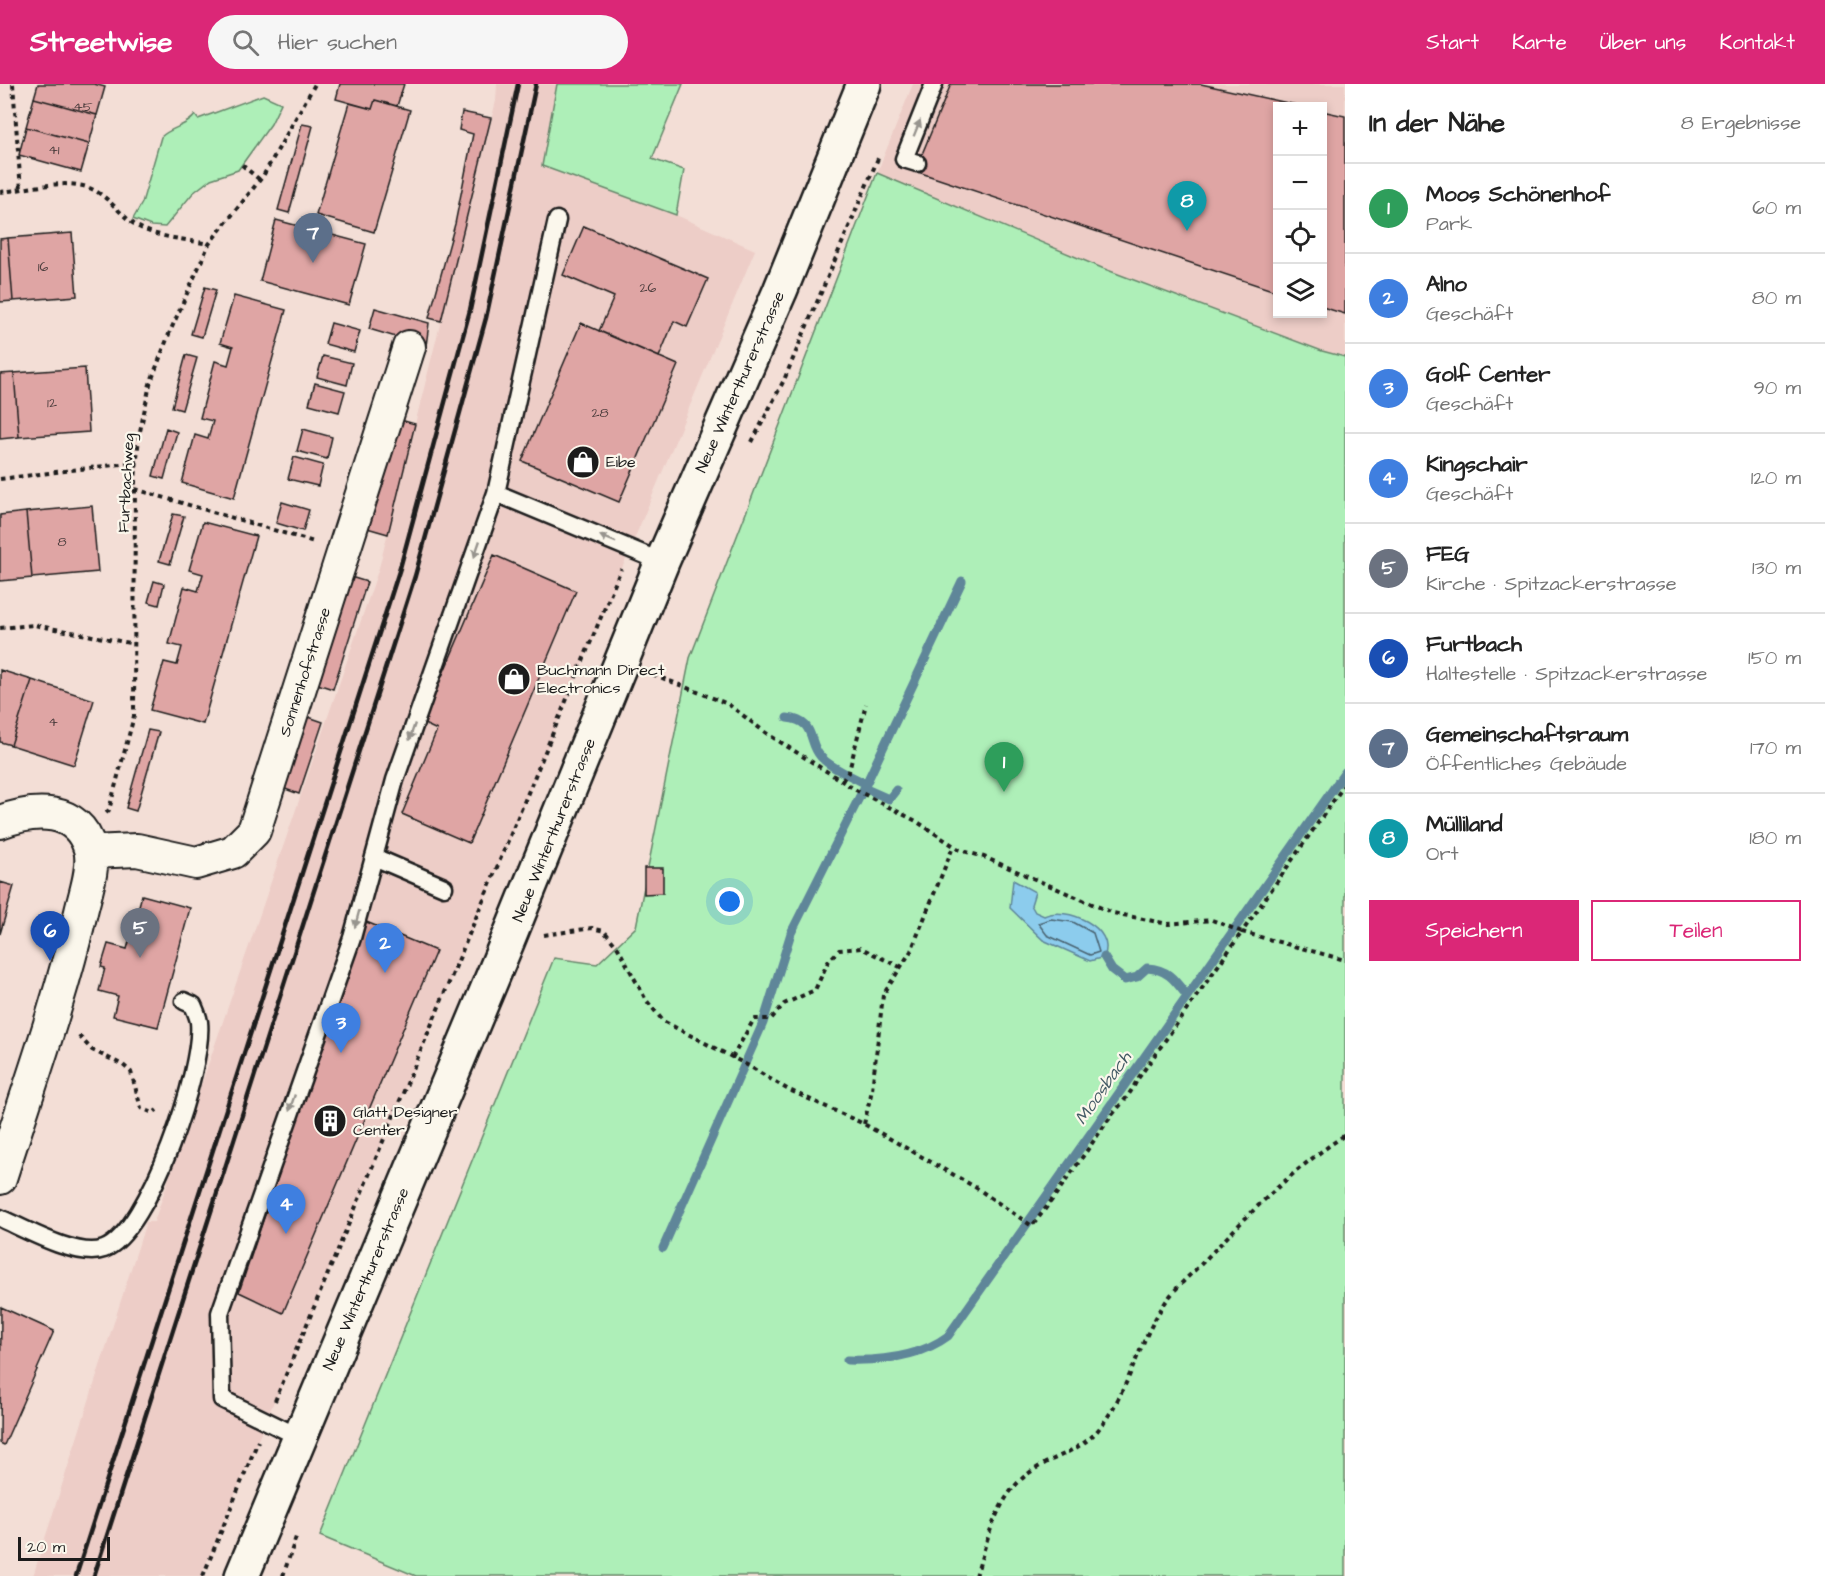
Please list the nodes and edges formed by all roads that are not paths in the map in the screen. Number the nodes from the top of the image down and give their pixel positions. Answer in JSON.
{"nodes":[{"id":1,"x":864,"y":84,"type":"edge"},
{"id":2,"x":934,"y":84,"type":"edge"},
{"id":3,"x":917,"y":163,"type":"dead end"},
{"id":4,"x":557,"y":220,"type":"dead end"},
{"id":5,"x":409,"y":347,"type":"dead end"},
{"id":6,"x":496,"y":493,"type":"junction"},
{"id":7,"x":662,"y":562,"type":"junction"},
{"id":8,"x":0,"y":822,"type":"edge"},
{"id":9,"x":91,"y":852,"type":"junction"},
{"id":10,"x":374,"y":857,"type":"junction"},
{"id":11,"x":444,"y":887,"type":"dead end"},
{"id":12,"x":184,"y":1001,"type":"dead end"},
{"id":13,"x":0,"y":1178,"type":"edge"},
{"id":14,"x":0,"y":1218,"type":"edge"},
{"id":15,"x":299,"y":1437,"type":"junction"},
{"id":16,"x":242,"y":1576,"type":"edge"}],
"edges":[{"from":1,"to":7,"type":"main road","name":"Neue Winterthurerstrasse"},
{"from":3,"to":2,"type":"lane","one_way":true},
{"from":4,"to":6,"type":"lane"},
{"from":5,"to":9,"type":"street","name":"Sonnenhofstrasse"},
{"from":7,"to":6,"type":"lane","one_way":true},
{"from":6,"to":10,"type":"lane","one_way":true},
{"from":7,"to":15,"type":"main road","name":"Neue Winterthurerstrasse"},
{"from":8,"to":9,"type":"street"},
{"from":9,"to":13,"type":"street"},
{"from":10,"to":11,"type":"lane"},
{"from":10,"to":15,"type":"lane","one_way":true},
{"from":12,"to":14,"type":"lane"},
{"from":15,"to":16,"type":"main road","name":"Neue Winterthurerstrasse"}]}
